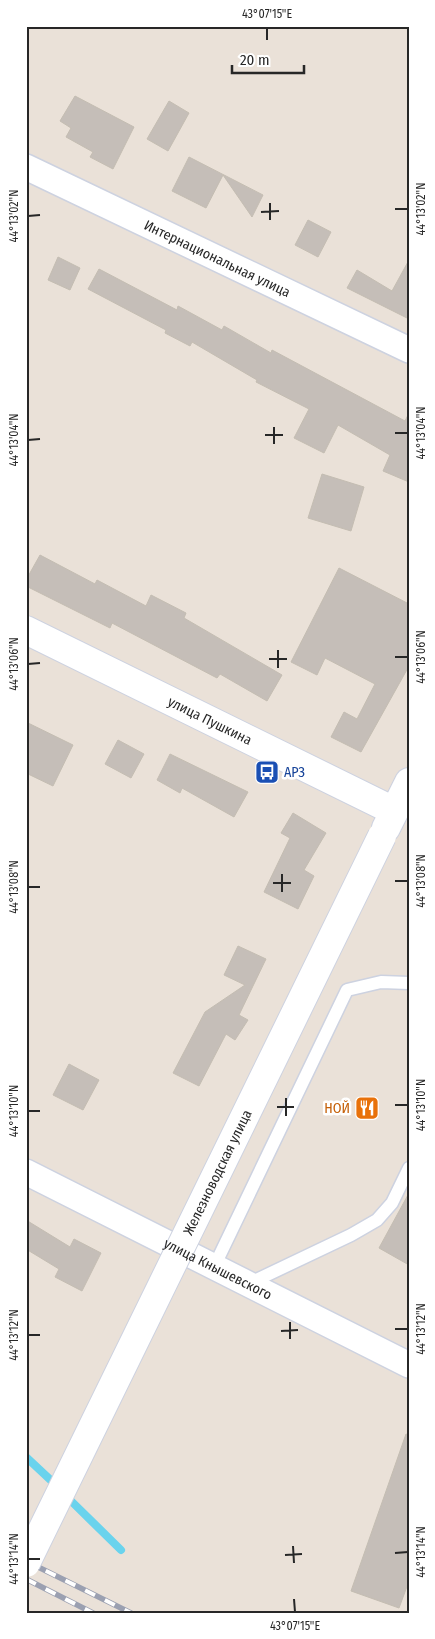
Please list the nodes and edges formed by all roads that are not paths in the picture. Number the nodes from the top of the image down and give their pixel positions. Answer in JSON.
{"nodes":[{"id":1,"x":26,"y":167,"type":"edge"},
{"id":2,"x":409,"y":350,"type":"edge"},
{"id":3,"x":26,"y":630,"type":"edge"},
{"id":4,"x":409,"y":782,"type":"edge"},
{"id":5,"x":401,"y":815,"type":"edge"},
{"id":6,"x":409,"y":983,"type":"edge"},
{"id":7,"x":409,"y":1168,"type":"edge"},
{"id":8,"x":26,"y":1172,"type":"edge"},
{"id":9,"x":214,"y":1267,"type":"junction"},
{"id":10,"x":248,"y":1284,"type":"junction"},
{"id":11,"x":409,"y":1365,"type":"edge"},
{"id":12,"x":26,"y":1563,"type":"edge"}],
"edges":[{"from":1,"to":2,"type":"street","name":"Интернациональная улица"},
{"from":3,"to":5,"type":"main road","name":"улица Пушкина"},
{"from":4,"to":5,"type":"main road","name":"Железноводская улица"},
{"from":5,"to":12,"type":"main road","name":"Железноводская улица","bridge":true},
{"from":6,"to":9,"type":"lane"},
{"from":7,"to":10,"type":"lane"},
{"from":8,"to":9,"type":"street","name":"улица Кнышевского"},
{"from":9,"to":10,"type":"street","name":"улица Кнышевского"},
{"from":10,"to":11,"type":"street","name":"улица Кнышевского"}]}
